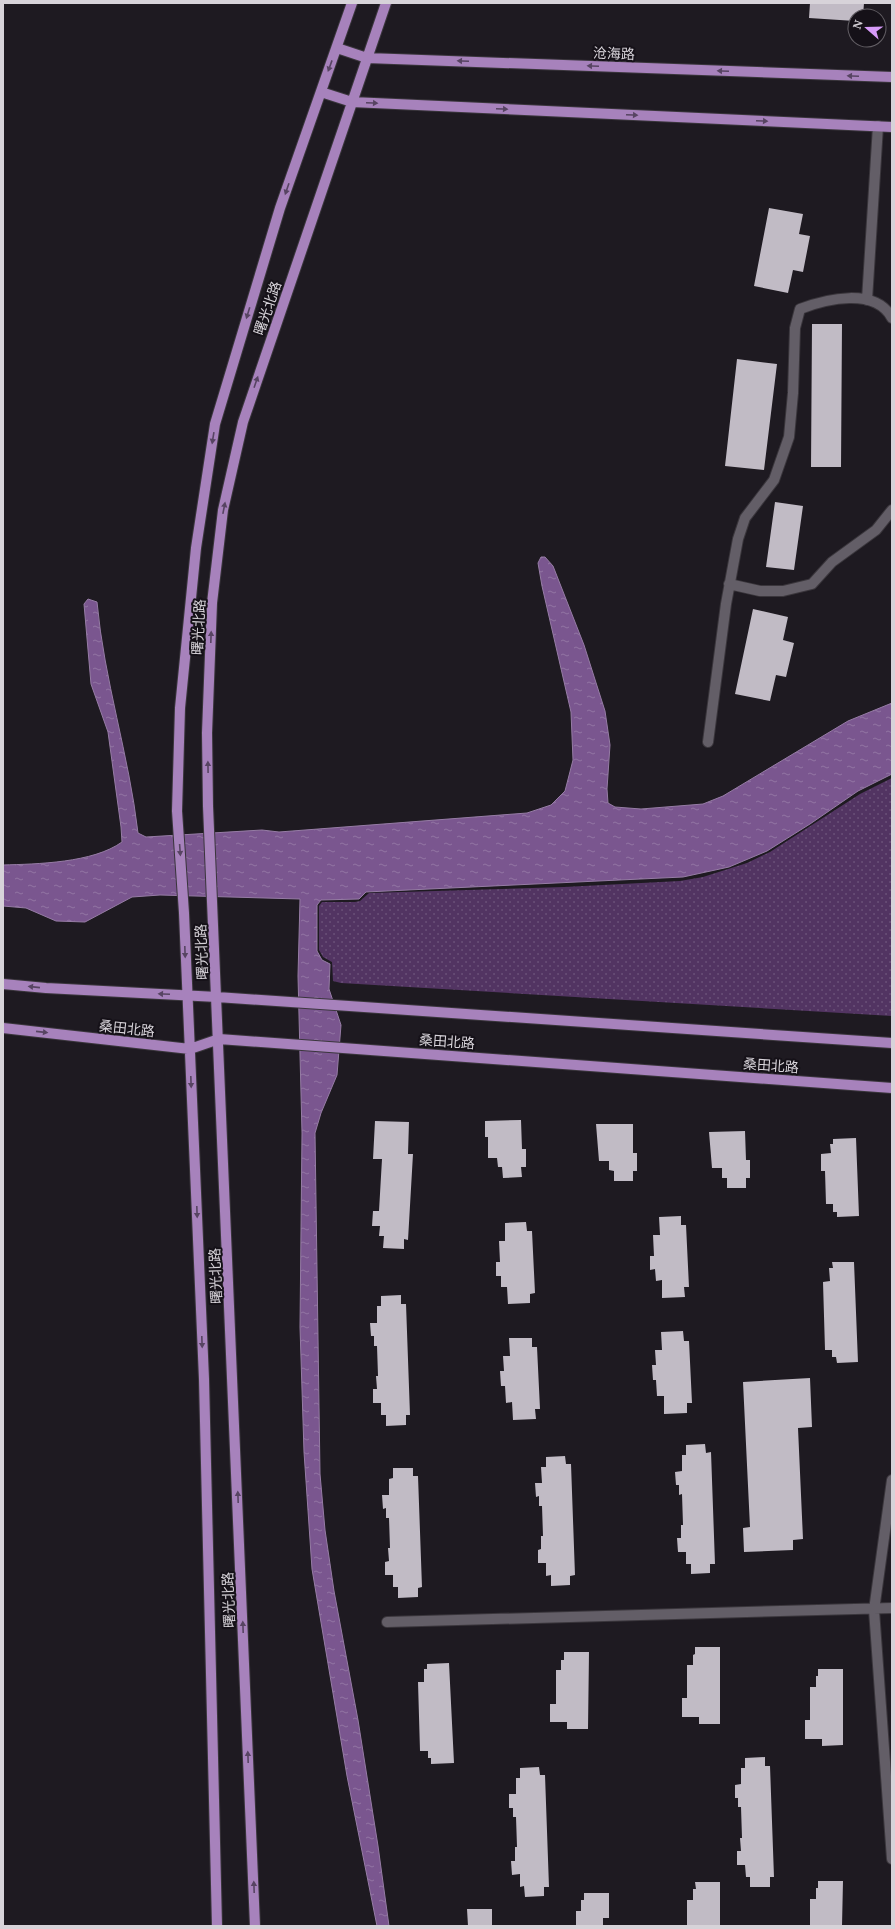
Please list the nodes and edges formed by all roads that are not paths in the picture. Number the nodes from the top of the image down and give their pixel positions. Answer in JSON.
{"nodes":[{"id":1,"x":352,"y":3,"type":"edge"},
{"id":2,"x":386,"y":3,"type":"edge"},
{"id":3,"x":337,"y":48,"type":"junction"},
{"id":4,"x":367,"y":58,"type":"junction"},
{"id":5,"x":892,"y":77,"type":"edge"},
{"id":6,"x":321,"y":92,"type":"junction"},
{"id":7,"x":352,"y":102,"type":"junction"},
{"id":8,"x":878,"y":126,"type":"junction"},
{"id":9,"x":892,"y":127,"type":"edge"},
{"id":10,"x":867,"y":300,"type":"junction"},
{"id":11,"x":892,"y":318,"type":"edge"},
{"id":12,"x":892,"y":510,"type":"edge"},
{"id":13,"x":729,"y":584,"type":"junction"},
{"id":14,"x":708,"y":742,"type":"dead end"},
{"id":15,"x":3,"y":984,"type":"edge"},
{"id":16,"x":187,"y":996,"type":"junction"},
{"id":17,"x":217,"y":997,"type":"junction"},
{"id":18,"x":3,"y":1028,"type":"edge"},
{"id":19,"x":219,"y":1039,"type":"junction"},
{"id":20,"x":892,"y":1044,"type":"edge"},
{"id":21,"x":190,"y":1049,"type":"junction"},
{"id":22,"x":892,"y":1088,"type":"edge"},
{"id":23,"x":892,"y":1480,"type":"edge"},
{"id":24,"x":892,"y":1608,"type":"edge"},
{"id":25,"x":874,"y":1610,"type":"junction"},
{"id":26,"x":387,"y":1622,"type":"dead end"},
{"id":27,"x":892,"y":1860,"type":"edge"},
{"id":28,"x":217,"y":1926,"type":"edge"},
{"id":29,"x":255,"y":1926,"type":"edge"}],
"edges":[{"from":1,"to":3,"type":"main road","name":"曙光北路"},
{"from":2,"to":4,"type":"main road","name":"曙光北路"},
{"from":3,"to":4,"type":"main road","name":"沧海路"},
{"from":3,"to":6,"type":"main road","name":"曙光北路","one_way":true},
{"from":5,"to":4,"type":"main road","name":"沧海路","one_way":true},
{"from":4,"to":7,"type":"main road","name":"曙光北路"},
{"from":6,"to":7,"type":"main road"},
{"from":6,"to":16,"type":"main road","name":"曙光北路","one_way":true},
{"from":7,"to":8,"type":"main road","one_way":true},
{"from":17,"to":7,"type":"main road","name":"曙光北路","one_way":true},
{"from":8,"to":9,"type":"main road"},
{"from":8,"to":10,"type":"street"},
{"from":10,"to":11,"type":"street"},
{"from":10,"to":13,"type":"street"},
{"from":12,"to":13,"type":"street"},
{"from":13,"to":14,"type":"street"},
{"from":16,"to":15,"type":"main road","name":"桑田北路","one_way":true},
{"from":16,"to":17,"type":"main road","name":"桑田北路"},
{"from":16,"to":21,"type":"main road","name":"曙光北路"},
{"from":17,"to":19,"type":"main road","name":"曙光北路"},
{"from":17,"to":20,"type":"main road","name":"桑田北路"},
{"from":18,"to":21,"type":"main road","name":"桑田北路","one_way":true},
{"from":19,"to":21,"type":"main road","name":"桑田北路"},
{"from":19,"to":22,"type":"main road","name":"桑田北路"},
{"from":29,"to":19,"type":"main road","name":"曙光北路","one_way":true},
{"from":21,"to":28,"type":"main road","name":"曙光北路","one_way":true},
{"from":23,"to":25,"type":"street"},
{"from":24,"to":25,"type":"street"},
{"from":25,"to":26,"type":"street"},
{"from":25,"to":27,"type":"street"}]}
